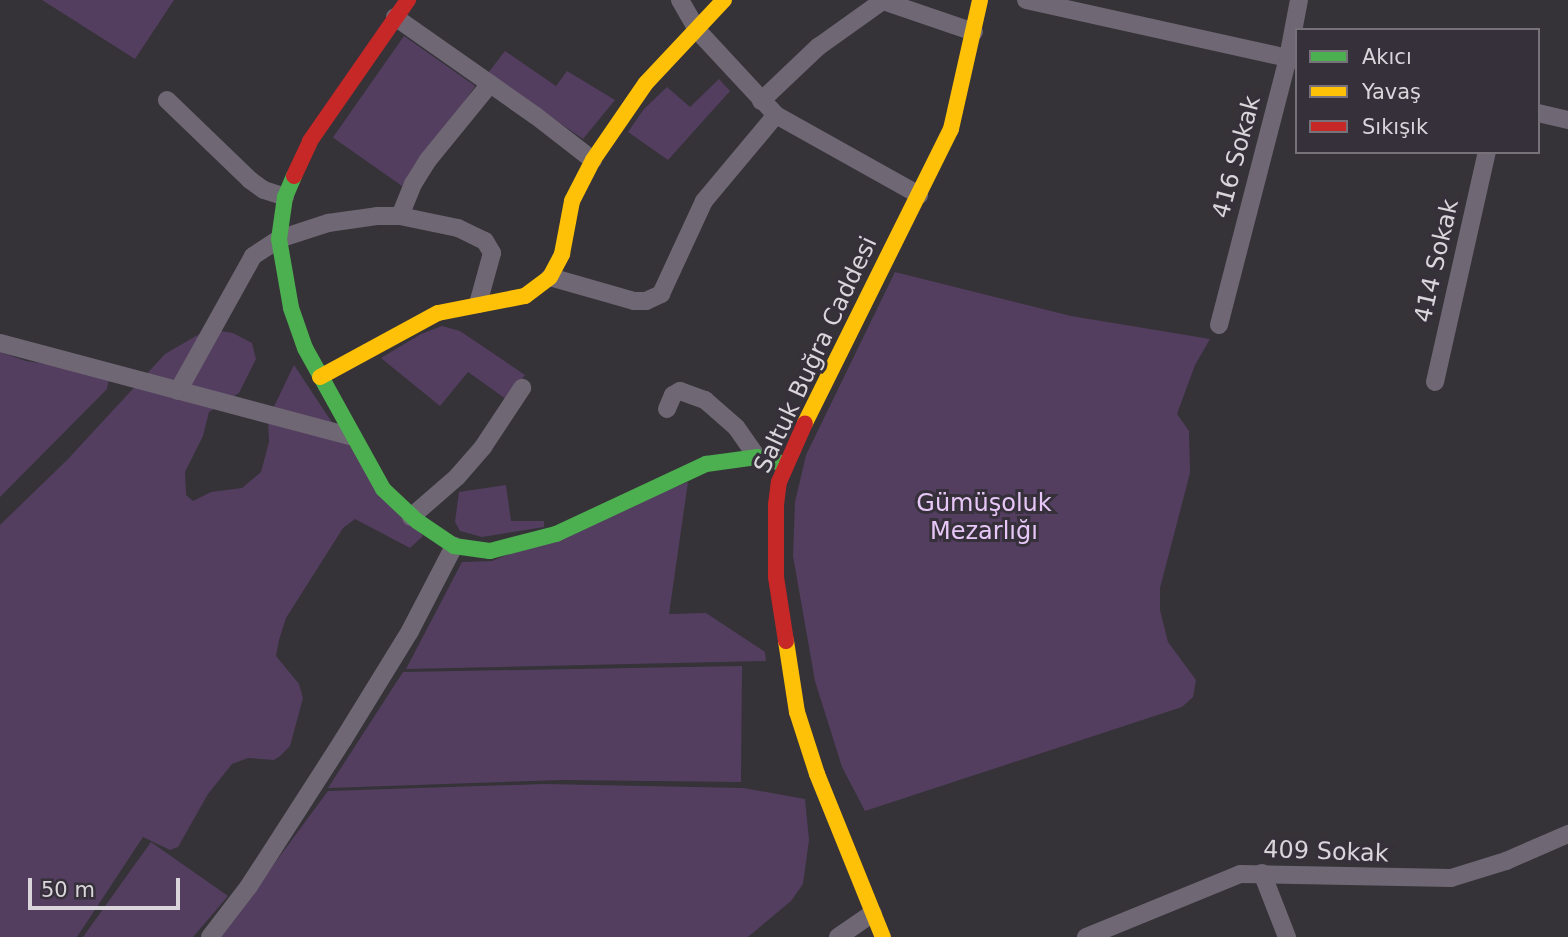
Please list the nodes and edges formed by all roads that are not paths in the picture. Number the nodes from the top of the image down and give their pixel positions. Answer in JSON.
{"nodes":[{"id":1,"x":408,"y":0,"type":"edge"},
{"id":2,"x":680,"y":0,"type":"edge"},
{"id":3,"x":724,"y":0,"type":"edge"},
{"id":4,"x":980,"y":0,"type":"edge"},
{"id":5,"x":1026,"y":0,"type":"edge"},
{"id":6,"x":1299,"y":0,"type":"edge"},
{"id":7,"x":884,"y":1,"type":"edge"},
{"id":8,"x":396,"y":18,"type":"junction"},
{"id":9,"x":1296,"y":28,"type":"edge"},
{"id":10,"x":697,"y":30,"type":"junction"},
{"id":11,"x":974,"y":32,"type":"junction"},
{"id":12,"x":1295,"y":34,"type":"edge"},
{"id":13,"x":1292,"y":59,"type":"edge"},
{"id":14,"x":490,"y":84,"type":"junction"},
{"id":15,"x":167,"y":100,"type":"dead end"},
{"id":16,"x":761,"y":101,"type":"junction"},
{"id":17,"x":1540,"y":113,"type":"edge"},
{"id":18,"x":776,"y":115,"type":"junction"},
{"id":19,"x":1568,"y":120,"type":"edge"},
{"id":20,"x":1487,"y":154,"type":"edge"},
{"id":21,"x":593,"y":160,"type":"junction"},
{"id":22,"x":919,"y":195,"type":"junction"},
{"id":23,"x":285,"y":197,"type":"junction"},
{"id":24,"x":400,"y":216,"type":"junction"},
{"id":25,"x":279,"y":239,"type":"junction"},
{"id":26,"x":550,"y":277,"type":"junction"},
{"id":27,"x":478,"y":304,"type":"junction"},
{"id":28,"x":1219,"y":325,"type":"dead end"},
{"id":29,"x":0,"y":343,"type":"edge"},
{"id":30,"x":320,"y":377,"type":"junction"},
{"id":31,"x":1435,"y":382,"type":"dead end"},
{"id":32,"x":522,"y":388,"type":"dead end"},
{"id":33,"x":178,"y":391,"type":"junction"},
{"id":34,"x":667,"y":409,"type":"dead end"},
{"id":35,"x":353,"y":437,"type":"junction"},
{"id":36,"x":757,"y":457,"type":"junction"},
{"id":37,"x":786,"y":464,"type":"junction"},
{"id":38,"x":411,"y":517,"type":"junction"},
{"id":39,"x":454,"y":546,"type":"junction"},
{"id":40,"x":1568,"y":834,"type":"edge"},
{"id":41,"x":1262,"y":873,"type":"junction"},
{"id":42,"x":873,"y":913,"type":"junction"},
{"id":43,"x":210,"y":937,"type":"edge"},
{"id":44,"x":838,"y":937,"type":"edge"},
{"id":45,"x":883,"y":937,"type":"edge"},
{"id":46,"x":1086,"y":937,"type":"edge"},
{"id":47,"x":1287,"y":937,"type":"edge"}],
"edges":[{"from":1,"to":8,"type":"street"},
{"from":2,"to":10,"type":"street"},
{"from":3,"to":10,"type":"street"},
{"from":4,"to":11,"type":"street","name":"Saltuk Buğra Caddesi"},
{"from":5,"to":13,"type":"street"},
{"from":6,"to":9,"type":"street","name":"416 Sokak"},
{"from":7,"to":11,"type":"street"},
{"from":7,"to":16,"type":"street"},
{"from":8,"to":14,"type":"street"},
{"from":8,"to":23,"type":"street"},
{"from":10,"to":16,"type":"street"},
{"from":10,"to":21,"type":"street"},
{"from":11,"to":22,"type":"street","name":"Saltuk Buğra Caddesi"},
{"from":12,"to":13,"type":"street","name":"416 Sokak"},
{"from":13,"to":28,"type":"street","name":"416 Sokak"},
{"from":14,"to":21,"type":"street"},
{"from":14,"to":24,"type":"street"},
{"from":15,"to":23,"type":"street"},
{"from":16,"to":18,"type":"street"},
{"from":17,"to":19,"type":"street"},
{"from":18,"to":22,"type":"street"},
{"from":18,"to":26,"type":"street"},
{"from":20,"to":31,"type":"street","name":"414 Sokak"},
{"from":21,"to":26,"type":"street"},
{"from":22,"to":37,"type":"street","name":"Saltuk Buğra Caddesi"},
{"from":23,"to":25,"type":"street"},
{"from":24,"to":25,"type":"street"},
{"from":24,"to":27,"type":"street"},
{"from":25,"to":30,"type":"street"},
{"from":25,"to":33,"type":"street"},
{"from":26,"to":27,"type":"street"},
{"from":27,"to":30,"type":"street"},
{"from":29,"to":33,"type":"street"},
{"from":30,"to":35,"type":"street"},
{"from":32,"to":38,"type":"street"},
{"from":33,"to":35,"type":"street"},
{"from":34,"to":36,"type":"street"},
{"from":35,"to":38,"type":"street"},
{"from":36,"to":37,"type":"street"},
{"from":36,"to":39,"type":"street"},
{"from":37,"to":42,"type":"street","name":"Saltuk Buğra Caddesi"},
{"from":38,"to":39,"type":"street"},
{"from":39,"to":43,"type":"street"},
{"from":40,"to":41,"type":"street","name":"409 Sokak"},
{"from":41,"to":46,"type":"street","name":"409 Sokak"},
{"from":41,"to":47,"type":"street"},
{"from":42,"to":44,"type":"street"},
{"from":42,"to":45,"type":"street","name":"Saltuk Buğra Caddesi"}]}
